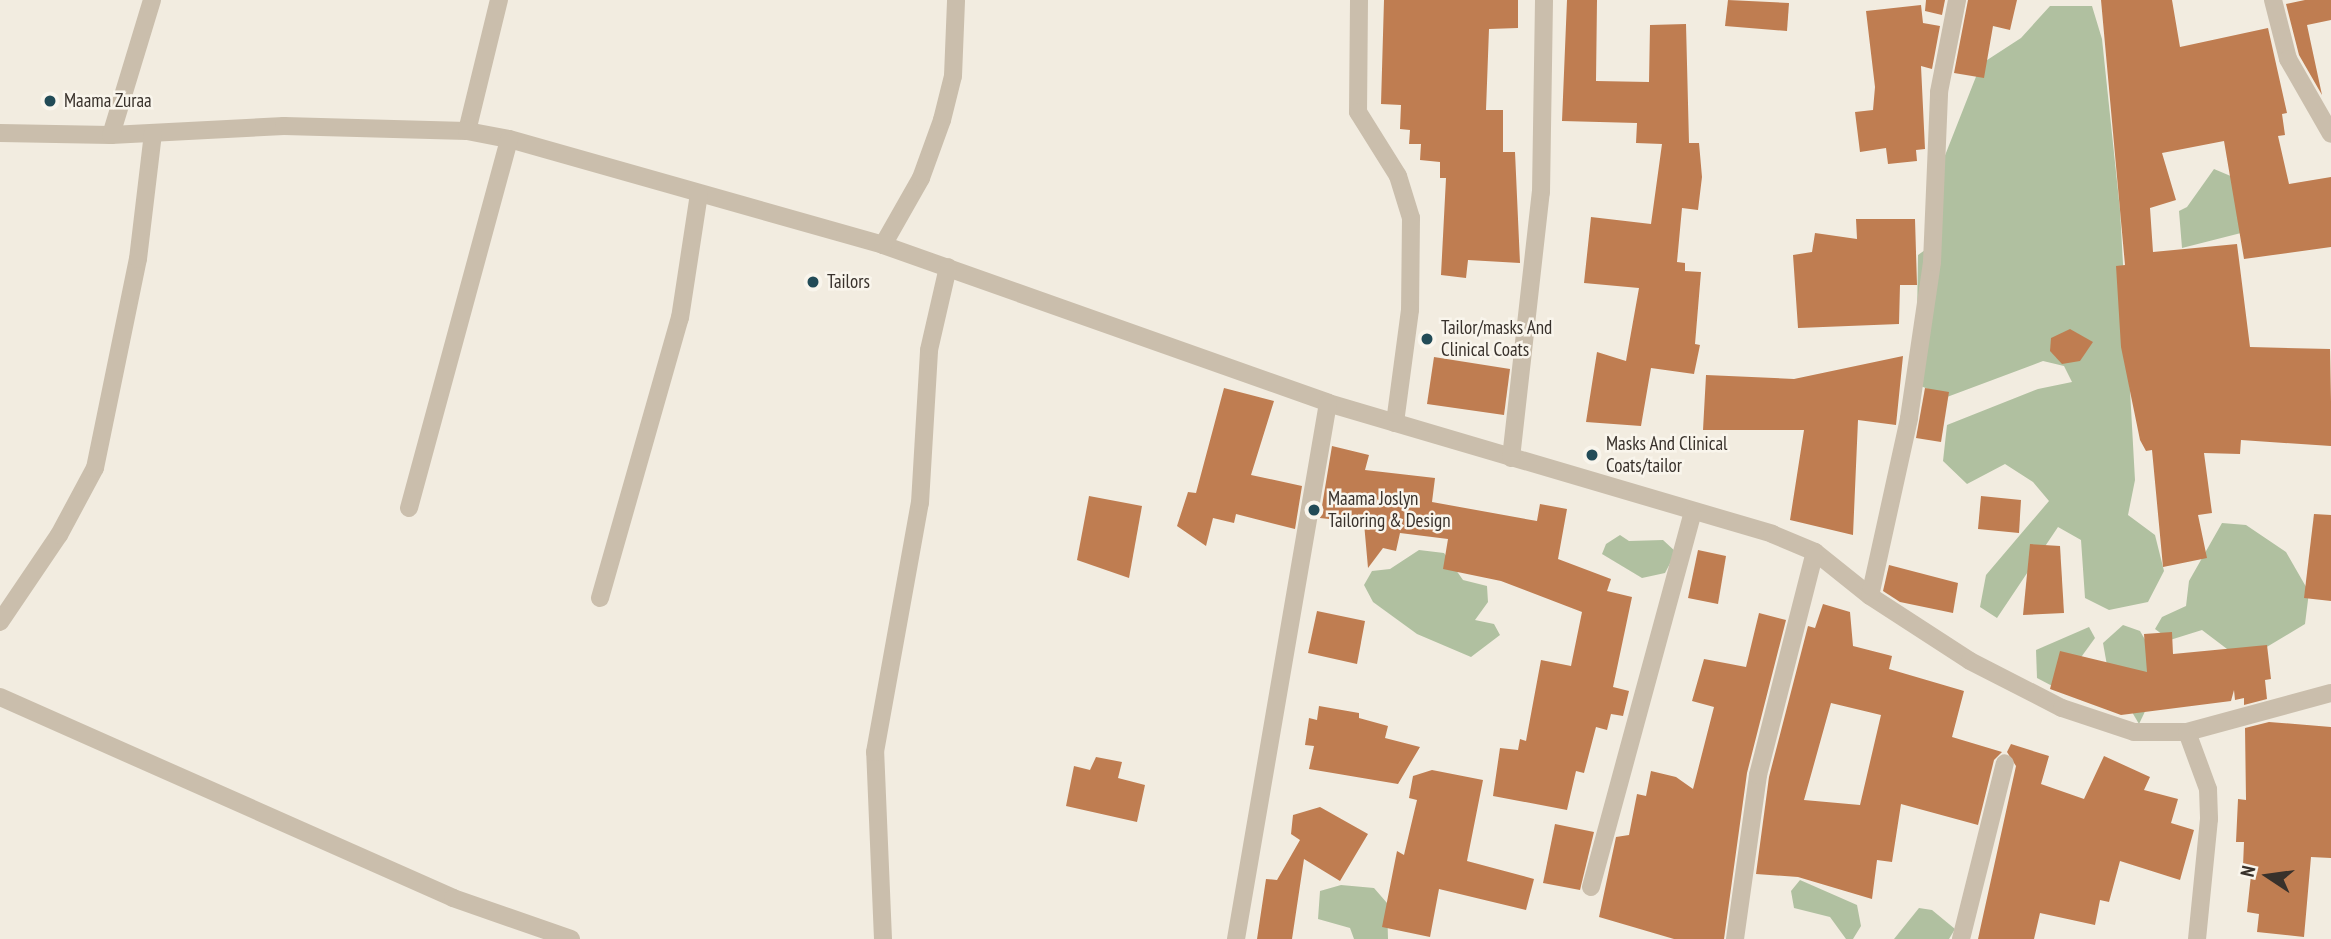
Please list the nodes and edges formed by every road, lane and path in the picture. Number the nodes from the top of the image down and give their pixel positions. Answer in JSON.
{"nodes":[{"id":1,"x":152,"y":0,"type":"edge"},
{"id":2,"x":499,"y":0,"type":"edge"},
{"id":3,"x":956,"y":0,"type":"edge"},
{"id":4,"x":1359,"y":0,"type":"edge"},
{"id":5,"x":1544,"y":0,"type":"edge"},
{"id":6,"x":1957,"y":0,"type":"edge"},
{"id":7,"x":2273,"y":0,"type":"edge"},
{"id":8,"x":467,"y":131,"type":"junction"},
{"id":9,"x":0,"y":133,"type":"edge"},
{"id":10,"x":153,"y":133,"type":"junction"},
{"id":11,"x":2331,"y":134,"type":"edge"},
{"id":12,"x":111,"y":135,"type":"junction"},
{"id":13,"x":509,"y":139,"type":"junction"},
{"id":14,"x":699,"y":194,"type":"junction"},
{"id":15,"x":883,"y":245,"type":"junction"},
{"id":16,"x":948,"y":267,"type":"junction"},
{"id":17,"x":1328,"y":403,"type":"junction"},
{"id":18,"x":1395,"y":423,"type":"junction"},
{"id":19,"x":1511,"y":458,"type":"junction"},
{"id":20,"x":410,"y":508,"type":"dead end"},
{"id":21,"x":1692,"y":514,"type":"junction"},
{"id":22,"x":1815,"y":552,"type":"junction"},
{"id":23,"x":1870,"y":596,"type":"junction"},
{"id":24,"x":600,"y":598,"type":"dead end"},
{"id":25,"x":0,"y":622,"type":"edge"},
{"id":26,"x":2331,"y":693,"type":"edge"},
{"id":27,"x":0,"y":697,"type":"edge"},
{"id":28,"x":2187,"y":732,"type":"junction"},
{"id":29,"x":2005,"y":763,"type":"dead end"},
{"id":30,"x":1591,"y":887,"type":"dead end"},
{"id":31,"x":572,"y":939,"type":"edge"},
{"id":32,"x":883,"y":939,"type":"edge"},
{"id":33,"x":1236,"y":939,"type":"edge"},
{"id":34,"x":1735,"y":939,"type":"edge"},
{"id":35,"x":1961,"y":939,"type":"edge"},
{"id":36,"x":2197,"y":939,"type":"edge"}],
"edges":[{"from":1,"to":12,"type":"street"},
{"from":2,"to":8,"type":"street"},
{"from":3,"to":15,"type":"street"},
{"from":4,"to":18,"type":"street"},
{"from":5,"to":19,"type":"street"},
{"from":6,"to":23,"type":"street"},
{"from":7,"to":11,"type":"street"},
{"from":8,"to":10,"type":"street"},
{"from":8,"to":13,"type":"street"},
{"from":9,"to":12,"type":"street"},
{"from":10,"to":12,"type":"street"},
{"from":10,"to":25,"type":"street"},
{"from":13,"to":14,"type":"street"},
{"from":13,"to":20,"type":"street"},
{"from":14,"to":15,"type":"street"},
{"from":14,"to":24,"type":"street"},
{"from":15,"to":16,"type":"street"},
{"from":16,"to":17,"type":"street"},
{"from":16,"to":32,"type":"street"},
{"from":17,"to":18,"type":"street"},
{"from":17,"to":33,"type":"street"},
{"from":18,"to":19,"type":"street"},
{"from":19,"to":21,"type":"street"},
{"from":21,"to":22,"type":"street"},
{"from":21,"to":30,"type":"street"},
{"from":22,"to":23,"type":"street"},
{"from":22,"to":34,"type":"street"},
{"from":23,"to":28,"type":"street"},
{"from":26,"to":28,"type":"street"},
{"from":27,"to":31,"type":"street"},
{"from":28,"to":36,"type":"street"},
{"from":29,"to":35,"type":"street"}]}
